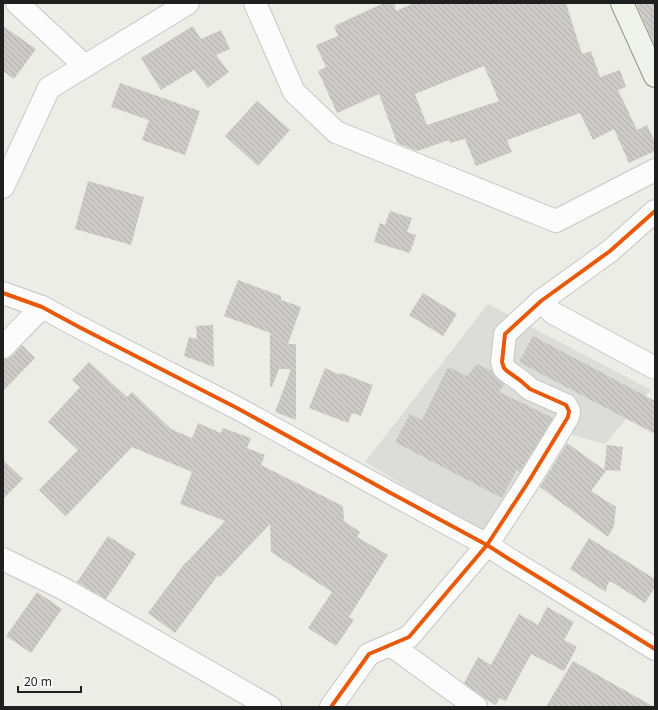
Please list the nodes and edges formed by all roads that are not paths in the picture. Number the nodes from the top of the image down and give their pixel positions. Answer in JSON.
{"nodes":[{"id":1,"x":17,"y":3,"type":"edge"},
{"id":2,"x":188,"y":3,"type":"edge"},
{"id":3,"x":255,"y":3,"type":"edge"},
{"id":4,"x":622,"y":3,"type":"edge"},
{"id":5,"x":85,"y":66,"type":"junction"},
{"id":6,"x":655,"y":76,"type":"edge"},
{"id":7,"x":655,"y":170,"type":"edge"},
{"id":8,"x":3,"y":187,"type":"edge"},
{"id":9,"x":655,"y":211,"type":"edge"},
{"id":10,"x":3,"y":293,"type":"edge"},
{"id":11,"x":541,"y":301,"type":"junction"},
{"id":12,"x":42,"y":307,"type":"junction"},
{"id":13,"x":3,"y":347,"type":"edge"},
{"id":14,"x":655,"y":368,"type":"edge"},
{"id":15,"x":487,"y":545,"type":"junction"},
{"id":16,"x":3,"y":559,"type":"edge"},
{"id":17,"x":391,"y":645,"type":"junction"},
{"id":18,"x":655,"y":649,"type":"edge"},
{"id":19,"x":270,"y":707,"type":"edge"},
{"id":20,"x":331,"y":707,"type":"edge"},
{"id":21,"x":476,"y":707,"type":"edge"}],
"edges":[{"from":1,"to":5,"type":"street"},
{"from":2,"to":5,"type":"street"},
{"from":3,"to":7,"type":"street"},
{"from":4,"to":6,"type":"main road"},
{"from":5,"to":8,"type":"street"},
{"from":9,"to":11,"type":"street"},
{"from":10,"to":12,"type":"street"},
{"from":11,"to":14,"type":"street"},
{"from":11,"to":15,"type":"street"},
{"from":12,"to":13,"type":"street"},
{"from":12,"to":15,"type":"street"},
{"from":15,"to":17,"type":"street"},
{"from":15,"to":18,"type":"street"},
{"from":16,"to":19,"type":"street"},
{"from":17,"to":20,"type":"street"},
{"from":17,"to":21,"type":"street"}]}
